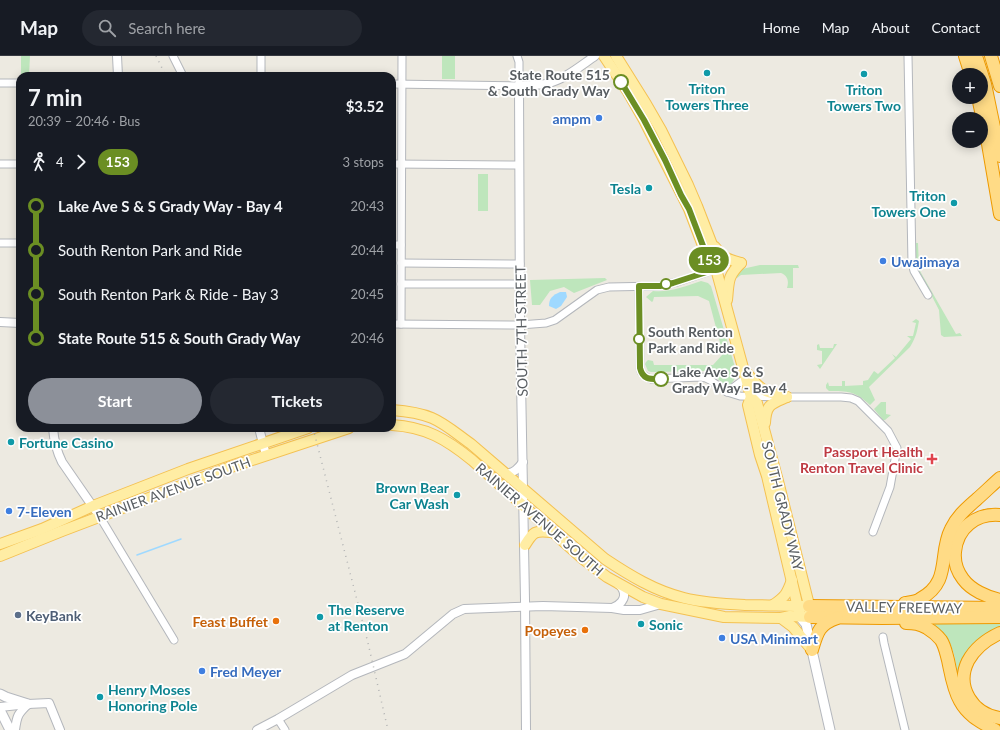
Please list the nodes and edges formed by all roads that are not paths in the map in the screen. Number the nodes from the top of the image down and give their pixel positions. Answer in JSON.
{"nodes":[{"id":1,"x":117,"y":56,"type":"edge"},
{"id":2,"x":173,"y":56,"type":"edge"},
{"id":3,"x":261,"y":56,"type":"edge"},
{"id":4,"x":402,"y":56,"type":"edge"},
{"id":5,"x":516,"y":56,"type":"edge"},
{"id":6,"x":595,"y":56,"type":"edge"},
{"id":7,"x":604,"y":56,"type":"edge"},
{"id":8,"x":616,"y":56,"type":"edge"},
{"id":9,"x":622,"y":56,"type":"edge"},
{"id":10,"x":908,"y":56,"type":"edge"},
{"id":11,"x":965,"y":56,"type":"edge"},
{"id":12,"x":976,"y":56,"type":"edge"},
{"id":13,"x":982,"y":56,"type":"edge"},
{"id":14,"x":990,"y":56,"type":"edge"},
{"id":15,"x":997,"y":56,"type":"edge"},
{"id":16,"x":1000,"y":64,"type":"edge"},
{"id":17,"x":623,"y":68,"type":"junction"},
{"id":18,"x":969,"y":68,"type":"edge"},
{"id":19,"x":118,"y":72,"type":"edge"},
{"id":20,"x":181,"y":72,"type":"edge"},
{"id":21,"x":261,"y":72,"type":"edge"},
{"id":22,"x":0,"y":83,"type":"edge"},
{"id":23,"x":16,"y":83,"type":"edge"},
{"id":24,"x":396,"y":84,"type":"edge"},
{"id":25,"x":402,"y":84,"type":"junction"},
{"id":26,"x":533,"y":85,"type":"junction"},
{"id":27,"x":520,"y":86,"type":"junction"},
{"id":28,"x":1000,"y":86,"type":"edge"},
{"id":29,"x":520,"y":104,"type":"junction"},
{"id":30,"x":979,"y":104,"type":"edge"},
{"id":31,"x":637,"y":107,"type":"junction"},
{"id":32,"x":647,"y":107,"type":"junction"},
{"id":33,"x":1000,"y":112,"type":"edge"},
{"id":34,"x":1000,"y":156,"type":"edge"},
{"id":35,"x":0,"y":164,"type":"edge"},
{"id":36,"x":16,"y":164,"type":"edge"},
{"id":37,"x":396,"y":164,"type":"edge"},
{"id":38,"x":402,"y":164,"type":"junction"},
{"id":39,"x":519,"y":165,"type":"junction"},
{"id":40,"x":674,"y":167,"type":"junction"},
{"id":41,"x":1000,"y":214,"type":"edge"},
{"id":42,"x":0,"y":243,"type":"edge"},
{"id":43,"x":16,"y":243,"type":"edge"},
{"id":44,"x":711,"y":243,"type":"junction"},
{"id":45,"x":396,"y":245,"type":"edge"},
{"id":46,"x":401,"y":245,"type":"junction"},
{"id":47,"x":401,"y":263,"type":"junction"},
{"id":48,"x":520,"y":264,"type":"junction"},
{"id":49,"x":716,"y":269,"type":"junction"},
{"id":50,"x":401,"y":284,"type":"junction"},
{"id":51,"x":520,"y":284,"type":"junction"},
{"id":52,"x":639,"y":286,"type":"junction"},
{"id":53,"x":928,"y":296,"type":"dead end"},
{"id":54,"x":726,"y":306,"type":"junction"},
{"id":55,"x":0,"y":322,"type":"edge"},
{"id":56,"x":16,"y":323,"type":"edge"},
{"id":57,"x":396,"y":324,"type":"edge"},
{"id":58,"x":401,"y":324,"type":"junction"},
{"id":59,"x":520,"y":325,"type":"junction"},
{"id":60,"x":745,"y":374,"type":"junction"},
{"id":61,"x":727,"y":392,"type":"junction"},
{"id":62,"x":751,"y":397,"type":"junction"},
{"id":63,"x":787,"y":398,"type":"junction"},
{"id":64,"x":396,"y":411,"type":"edge"},
{"id":65,"x":396,"y":425,"type":"edge"},
{"id":66,"x":53,"y":432,"type":"edge"},
{"id":67,"x":260,"y":432,"type":"edge"},
{"id":68,"x":296,"y":432,"type":"edge"},
{"id":69,"x":337,"y":432,"type":"edge"},
{"id":70,"x":765,"y":433,"type":"junction"},
{"id":71,"x":264,"y":443,"type":"junction"},
{"id":72,"x":266,"y":455,"type":"junction"},
{"id":73,"x":523,"y":462,"type":"junction"},
{"id":74,"x":505,"y":474,"type":"junction"},
{"id":75,"x":1000,"y":478,"type":"edge"},
{"id":76,"x":523,"y":490,"type":"junction"},
{"id":77,"x":93,"y":506,"type":"junction"},
{"id":78,"x":524,"y":506,"type":"junction"},
{"id":79,"x":1000,"y":515,"type":"edge"},
{"id":80,"x":100,"y":517,"type":"junction"},
{"id":81,"x":551,"y":532,"type":"junction"},
{"id":82,"x":873,"y":532,"type":"dead end"},
{"id":83,"x":2,"y":543,"type":"edge"},
{"id":84,"x":524,"y":545,"type":"junction"},
{"id":85,"x":0,"y":556,"type":"edge"},
{"id":86,"x":792,"y":580,"type":"junction"},
{"id":87,"x":619,"y":584,"type":"junction"},
{"id":88,"x":1000,"y":600,"type":"edge"},
{"id":89,"x":661,"y":604,"type":"junction"},
{"id":90,"x":773,"y":605,"type":"junction"},
{"id":91,"x":526,"y":606,"type":"junction"},
{"id":92,"x":895,"y":607,"type":"junction"},
{"id":93,"x":612,"y":608,"type":"junction"},
{"id":94,"x":1000,"y":608,"type":"edge"},
{"id":95,"x":805,"y":614,"type":"junction"},
{"id":96,"x":1000,"y":617,"type":"edge"},
{"id":97,"x":781,"y":618,"type":"junction"},
{"id":98,"x":838,"y":618,"type":"junction"},
{"id":99,"x":882,"y":618,"type":"junction"},
{"id":100,"x":1000,"y":633,"type":"edge"},
{"id":101,"x":884,"y":637,"type":"dead end"},
{"id":102,"x":174,"y":640,"type":"dead end"},
{"id":103,"x":812,"y":650,"type":"junction"},
{"id":104,"x":0,"y":694,"type":"edge"},
{"id":105,"x":28,"y":704,"type":"junction"},
{"id":106,"x":0,"y":707,"type":"edge"},
{"id":107,"x":0,"y":710,"type":"edge"},
{"id":108,"x":1000,"y":718,"type":"edge"},
{"id":109,"x":278,"y":719,"type":"junction"},
{"id":110,"x":59,"y":728,"type":"edge"},
{"id":111,"x":10,"y":730,"type":"edge"},
{"id":112,"x":15,"y":730,"type":"edge"},
{"id":113,"x":257,"y":730,"type":"edge"},
{"id":114,"x":285,"y":730,"type":"edge"},
{"id":115,"x":526,"y":730,"type":"edge"},
{"id":116,"x":830,"y":730,"type":"edge"},
{"id":117,"x":905,"y":730,"type":"edge"},
{"id":118,"x":994,"y":730,"type":"edge"}],
"edges":[{"from":1,"to":19,"type":"street"},
{"from":2,"to":20,"type":"street"},
{"from":3,"to":21,"type":"street"},
{"from":4,"to":25,"type":"street"},
{"from":5,"to":27,"type":"street","name":"SOUTH 7TH STREET"},
{"from":6,"to":26,"type":"street"},
{"from":7,"to":31,"type":"main road"},
{"from":8,"to":17,"type":"main road","name":"SOUTH GRADY WAY"},
{"from":9,"to":17,"type":"main road"},
{"from":10,"to":53,"type":"street"},
{"from":11,"to":18,"type":"highway"},
{"from":12,"to":34,"type":"highway"},
{"from":13,"to":33,"type":"highway"},
{"from":14,"to":28,"type":"highway"},
{"from":15,"to":16,"type":"highway"},
{"from":17,"to":32,"type":"main road","name":"SOUTH GRADY WAY"},
{"from":22,"to":23,"type":"street"},
{"from":24,"to":25,"type":"street"},
{"from":25,"to":27,"type":"street"},
{"from":25,"to":38,"type":"street"},
{"from":26,"to":27,"type":"street"},
{"from":26,"to":29,"type":"street"},
{"from":27,"to":29,"type":"street","name":"SOUTH 7TH STREET"},
{"from":29,"to":39,"type":"street","name":"SOUTH 7TH STREET"},
{"from":30,"to":41,"type":"highway"},
{"from":31,"to":32,"type":"main road"},
{"from":31,"to":40,"type":"main road"},
{"from":32,"to":40,"type":"main road","name":"SOUTH GRADY WAY"},
{"from":35,"to":36,"type":"street"},
{"from":37,"to":38,"type":"street"},
{"from":38,"to":39,"type":"street"},
{"from":38,"to":46,"type":"street"},
{"from":39,"to":48,"type":"street","name":"SOUTH 7TH STREET"},
{"from":40,"to":44,"type":"main road","name":"SOUTH GRADY WAY"},
{"from":40,"to":49,"type":"main road","name":"SOUTH GRADY WAY"},
{"from":42,"to":43,"type":"street"},
{"from":44,"to":49,"type":"main road","name":"SOUTH GRADY WAY"},
{"from":44,"to":54,"type":"main road"},
{"from":45,"to":46,"type":"street"},
{"from":46,"to":47,"type":"street"},
{"from":47,"to":48,"type":"street"},
{"from":47,"to":50,"type":"street"},
{"from":48,"to":51,"type":"street","name":"SOUTH 7TH STREET"},
{"from":49,"to":52,"type":"street"},
{"from":49,"to":54,"type":"main road","name":"SOUTH GRADY WAY"},
{"from":50,"to":51,"type":"street"},
{"from":50,"to":58,"type":"street"},
{"from":51,"to":59,"type":"street","name":"SOUTH 7TH STREET"},
{"from":52,"to":59,"type":"street"},
{"from":52,"to":61,"type":"street"},
{"from":54,"to":60,"type":"main road","name":"SOUTH GRADY WAY"},
{"from":55,"to":56,"type":"street"},
{"from":57,"to":58,"type":"street"},
{"from":58,"to":59,"type":"street"},
{"from":59,"to":73,"type":"street","name":"SOUTH 7TH STREET"},
{"from":60,"to":61,"type":"street"},
{"from":60,"to":62,"type":"main road","name":"SOUTH GRADY WAY"},
{"from":60,"to":63,"type":"main road"},
{"from":61,"to":62,"type":"street"},
{"from":62,"to":63,"type":"street"},
{"from":62,"to":70,"type":"main road","name":"SOUTH GRADY WAY"},
{"from":62,"to":86,"type":"main road","name":"SOUTH GRADY WAY"},
{"from":63,"to":70,"type":"main road"},
{"from":63,"to":82,"type":"street"},
{"from":64,"to":74,"type":"main road","name":"RAINIER AVENUE SOUTH"},
{"from":65,"to":78,"type":"main road","name":"RAINIER AVENUE SOUTH"},
{"from":66,"to":77,"type":"street"},
{"from":67,"to":71,"type":"street"},
{"from":68,"to":71,"type":"main road","name":"RAINIER AVENUE SOUTH"},
{"from":69,"to":72,"type":"main road","name":"RAINIER AVENUE SOUTH"},
{"from":70,"to":95,"type":"main road","name":"SOUTH GRADY WAY"},
{"from":71,"to":72,"type":"street"},
{"from":71,"to":77,"type":"main road","name":"RAINIER AVENUE SOUTH"},
{"from":72,"to":80,"type":"main road","name":"RAINIER AVENUE SOUTH"},
{"from":73,"to":74,"type":"street"},
{"from":73,"to":76,"type":"street","name":"SOUTH 7TH STREET"},
{"from":74,"to":76,"type":"main road","name":"RAINIER AVENUE SOUTH"},
{"from":75,"to":92,"type":"highway"},
{"from":76,"to":78,"type":"street","name":"SOUTH 7TH STREET"},
{"from":76,"to":90,"type":"main road","name":"RAINIER AVENUE SOUTH"},
{"from":77,"to":80,"type":"street"},
{"from":77,"to":83,"type":"main road","name":"RAINIER AVENUE SOUTH"},
{"from":78,"to":81,"type":"main road","name":"RAINIER AVENUE SOUTH"},
{"from":78,"to":84,"type":"street","name":"SOUTH 7TH STREET"},
{"from":79,"to":88,"type":"highway"},
{"from":80,"to":85,"type":"main road","name":"RAINIER AVENUE SOUTH"},
{"from":80,"to":102,"type":"street"},
{"from":81,"to":84,"type":"main road"},
{"from":81,"to":87,"type":"main road","name":"RAINIER AVENUE SOUTH"},
{"from":84,"to":91,"type":"street","name":"SOUTH 7TH STREET"},
{"from":86,"to":90,"type":"main road"},
{"from":86,"to":95,"type":"main road","name":"SOUTH GRADY WAY"},
{"from":87,"to":89,"type":"main road","name":"RAINIER AVENUE SOUTH"},
{"from":87,"to":93,"type":"street"},
{"from":89,"to":93,"type":"street"},
{"from":89,"to":97,"type":"main road","name":"RAINIER AVENUE SOUTH"},
{"from":90,"to":95,"type":"main road","name":"RAINIER AVENUE SOUTH"},
{"from":91,"to":93,"type":"street"},
{"from":91,"to":109,"type":"street"},
{"from":91,"to":115,"type":"street","name":"SOUTH 7TH STREET"},
{"from":92,"to":94,"type":"highway","name":"VALLEY FREEWAY"},
{"from":92,"to":95,"type":"highway","name":"VALLEY FREEWAY"},
{"from":95,"to":97,"type":"main road","name":"RAINIER AVENUE SOUTH"},
{"from":95,"to":98,"type":"highway","name":"VALLEY FREEWAY"},
{"from":95,"to":103,"type":"main road"},
{"from":96,"to":99,"type":"highway","name":"VALLEY FREEWAY"},
{"from":97,"to":103,"type":"main road"},
{"from":98,"to":99,"type":"highway","name":"VALLEY FREEWAY"},
{"from":98,"to":103,"type":"highway"},
{"from":99,"to":118,"type":"highway"},
{"from":100,"to":108,"type":"highway"},
{"from":101,"to":117,"type":"street"},
{"from":103,"to":116,"type":"main road"},
{"from":104,"to":105,"type":"main road"},
{"from":105,"to":106,"type":"street"},
{"from":105,"to":110,"type":"street"},
{"from":105,"to":110,"type":"street"},
{"from":105,"to":112,"type":"street"},
{"from":107,"to":111,"type":"main road"},
{"from":109,"to":113,"type":"street"},
{"from":109,"to":114,"type":"street"}]}
